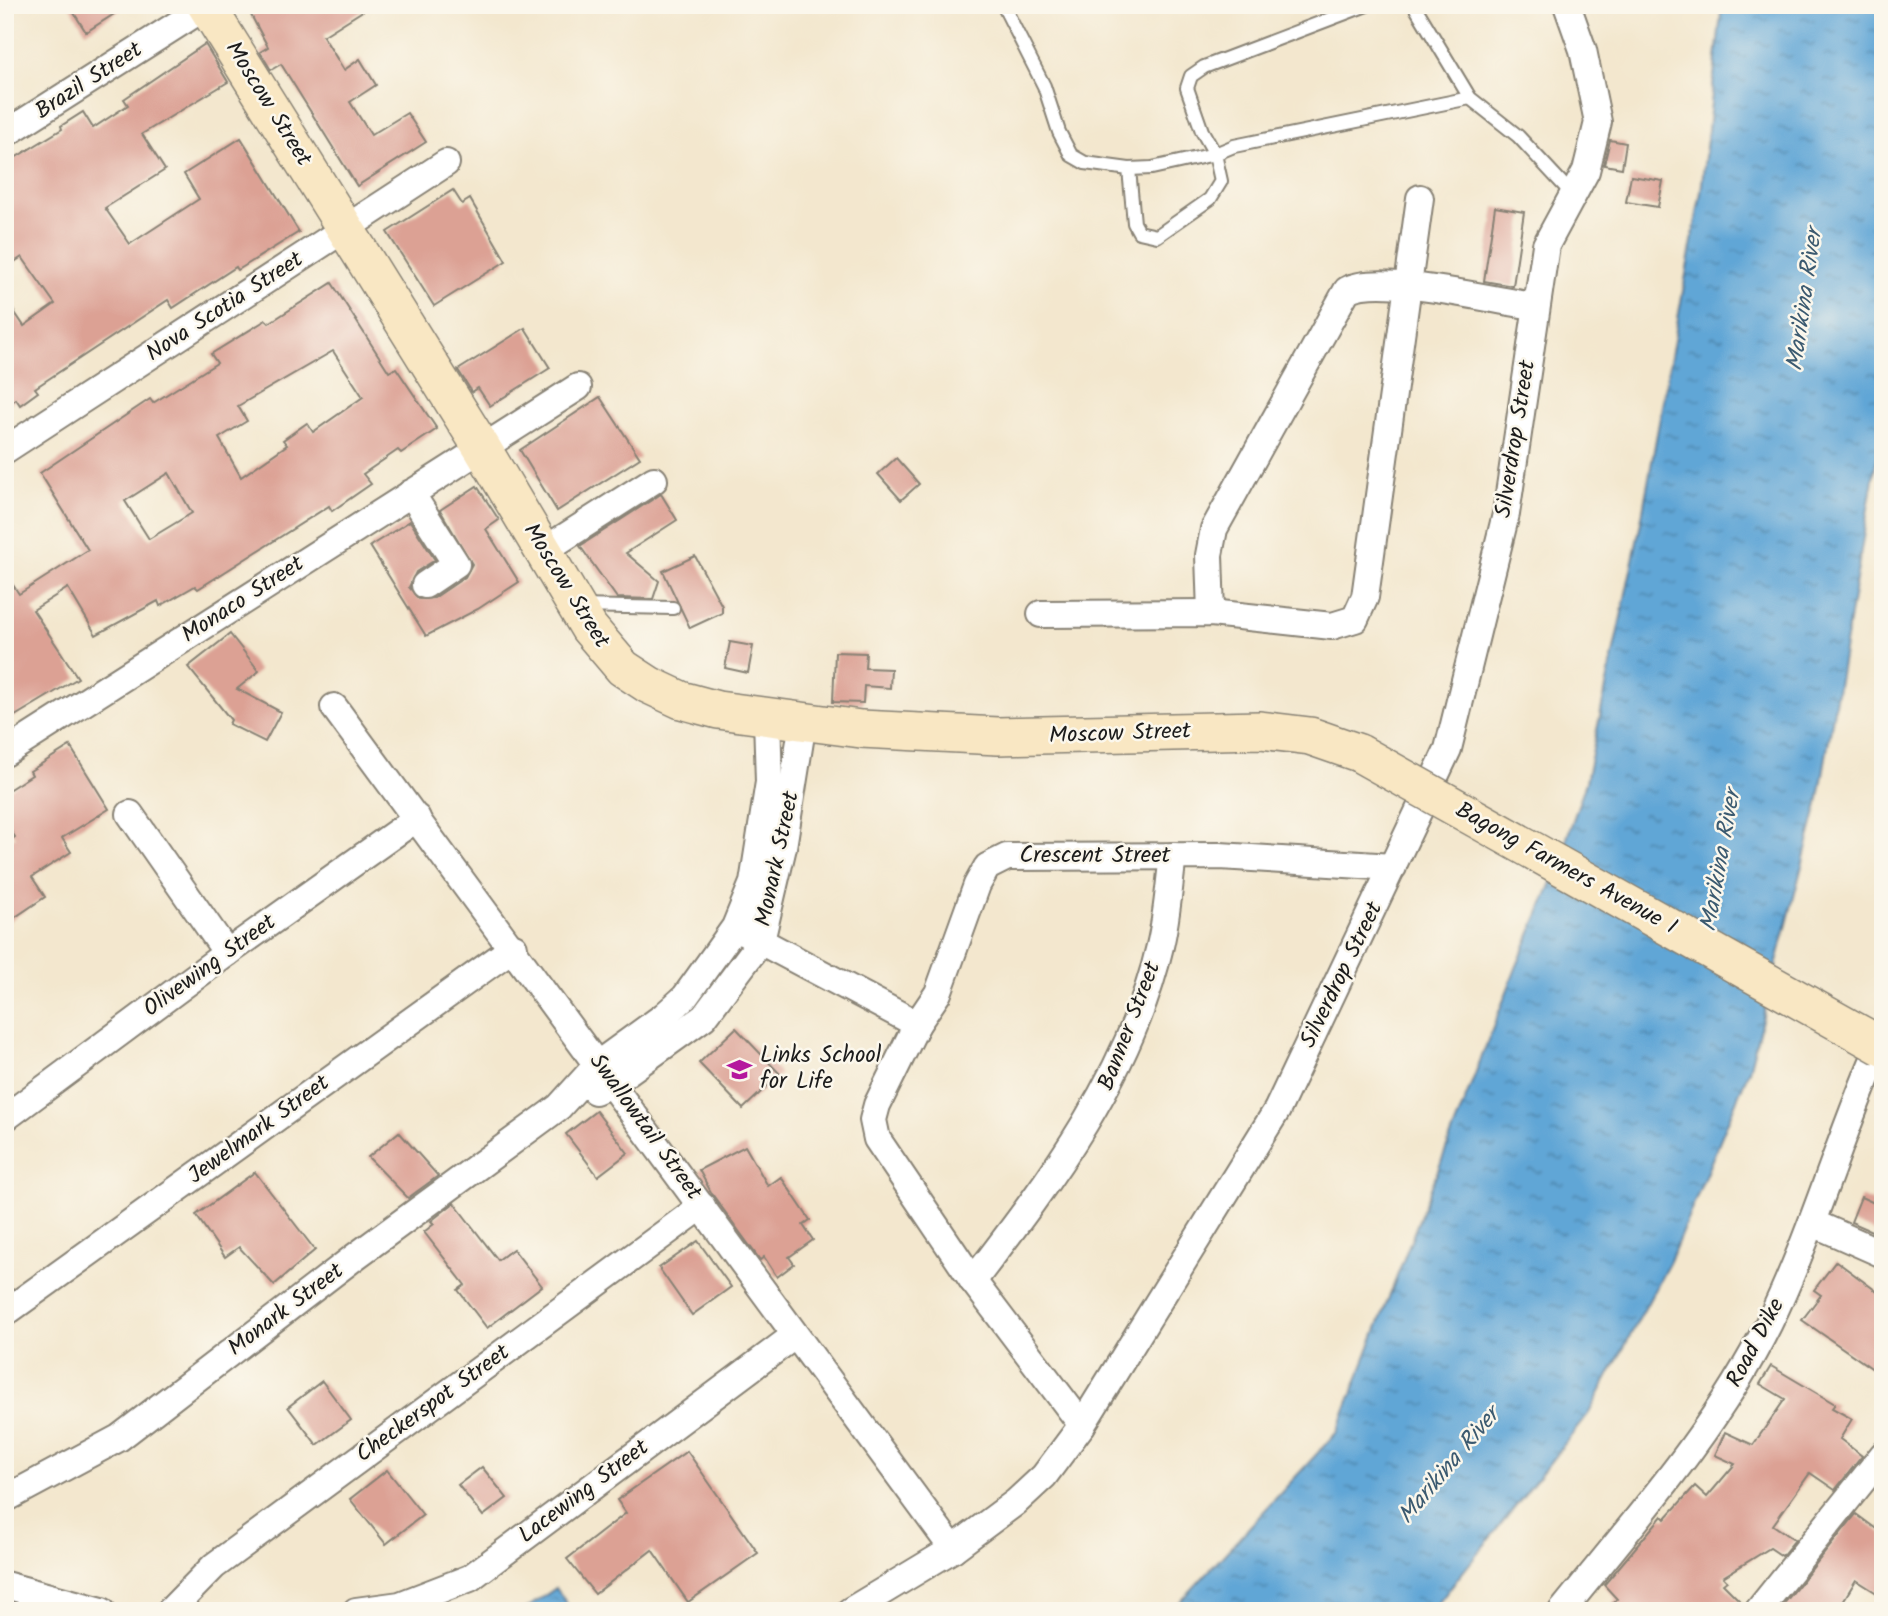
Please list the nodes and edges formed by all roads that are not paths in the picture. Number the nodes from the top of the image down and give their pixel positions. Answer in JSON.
{"nodes":[{"id":1,"x":1003,"y":5,"type":"edge"},
{"id":2,"x":1367,"y":5,"type":"edge"},
{"id":3,"x":1414,"y":5,"type":"edge"},
{"id":4,"x":1567,"y":5,"type":"edge"},
{"id":5,"x":207,"y":6,"type":"edge"},
{"id":6,"x":1470,"y":98,"type":"junction"},
{"id":7,"x":5,"y":134,"type":"edge"},
{"id":8,"x":1215,"y":154,"type":"junction"},
{"id":9,"x":446,"y":163,"type":"dead end"},
{"id":10,"x":1129,"y":169,"type":"junction"},
{"id":11,"x":1572,"y":194,"type":"junction"},
{"id":12,"x":1420,"y":198,"type":"dead end"},
{"id":13,"x":346,"y":229,"type":"junction"},
{"id":14,"x":1410,"y":285,"type":"junction"},
{"id":15,"x":1535,"y":306,"type":"junction"},
{"id":16,"x":578,"y":387,"type":"dead end"},
{"id":17,"x":482,"y":448,"type":"junction"},
{"id":18,"x":5,"y":450,"type":"edge"},
{"id":19,"x":654,"y":480,"type":"dead end"},
{"id":20,"x":411,"y":493,"type":"junction"},
{"id":21,"x":543,"y":551,"type":"junction"},
{"id":22,"x":425,"y":585,"type":"dead end"},
{"id":23,"x":576,"y":606,"type":"junction"},
{"id":24,"x":673,"y":608,"type":"dead end"},
{"id":25,"x":1211,"y":613,"type":"junction"},
{"id":26,"x":1041,"y":614,"type":"dead end"},
{"id":27,"x":334,"y":707,"type":"dead end"},
{"id":28,"x":767,"y":718,"type":"junction"},
{"id":29,"x":803,"y":723,"type":"junction"},
{"id":30,"x":5,"y":753,"type":"edge"},
{"id":31,"x":1359,"y":753,"type":"joint"},
{"id":32,"x":130,"y":814,"type":"dead end"},
{"id":33,"x":417,"y":818,"type":"junction"},
{"id":34,"x":1173,"y":856,"type":"junction"},
{"id":35,"x":1393,"y":867,"type":"junction"},
{"id":36,"x":735,"y":927,"type":"junction"},
{"id":37,"x":761,"y":941,"type":"junction"},
{"id":38,"x":514,"y":947,"type":"junction"},
{"id":39,"x":227,"y":953,"type":"junction"},
{"id":40,"x":685,"y":997,"type":"junction"},
{"id":41,"x":704,"y":1017,"type":"junction"},
{"id":42,"x":917,"y":1024,"type":"junction"},
{"id":43,"x":1883,"y":1038,"type":"edge"},
{"id":44,"x":1878,"y":1063,"type":"edge"},
{"id":45,"x":605,"y":1074,"type":"junction"},
{"id":46,"x":5,"y":1118,"type":"edge"},
{"id":47,"x":702,"y":1206,"type":"junction"},
{"id":48,"x":1813,"y":1223,"type":"junction"},
{"id":49,"x":1883,"y":1255,"type":"edge"},
{"id":50,"x":972,"y":1281,"type":"junction"},
{"id":51,"x":5,"y":1312,"type":"edge"},
{"id":52,"x":794,"y":1336,"type":"junction"},
{"id":53,"x":1082,"y":1425,"type":"junction"},
{"id":54,"x":1883,"y":1455,"type":"edge"},
{"id":55,"x":5,"y":1499,"type":"edge"},
{"id":56,"x":953,"y":1549,"type":"junction"},
{"id":57,"x":5,"y":1585,"type":"edge"},
{"id":58,"x":102,"y":1611,"type":"edge"},
{"id":59,"x":170,"y":1611,"type":"edge"},
{"id":60,"x":356,"y":1611,"type":"edge"},
{"id":61,"x":850,"y":1611,"type":"edge"},
{"id":62,"x":1562,"y":1611,"type":"edge"},
{"id":63,"x":1758,"y":1611,"type":"edge"}],
"edges":[{"from":1,"to":10,"type":"lane"},
{"from":2,"to":8,"type":"lane"},
{"from":3,"to":6,"type":"lane"},
{"from":4,"to":11,"type":"street","name":"Silverdrop Street"},
{"from":5,"to":7,"type":"street","name":"Brazil Street"},
{"from":5,"to":13,"type":"street","name":"Moscow Street"},
{"from":6,"to":8,"type":"lane"},
{"from":6,"to":11,"type":"lane"},
{"from":8,"to":10,"type":"lane"},
{"from":8,"to":10,"type":"lane"},
{"from":9,"to":13,"type":"street","name":"Nova Scotia Street"},
{"from":11,"to":15,"type":"street","name":"Silverdrop Street"},
{"from":12,"to":14,"type":"street"},
{"from":13,"to":17,"type":"street","name":"Moscow Street"},
{"from":13,"to":18,"type":"street","name":"Nova Scotia Street"},
{"from":14,"to":15,"type":"street"},
{"from":14,"to":25,"type":"street"},
{"from":14,"to":25,"type":"street"},
{"from":15,"to":35,"type":"street","name":"Silverdrop Street"},
{"from":16,"to":17,"type":"street","name":"Monaco Street"},
{"from":17,"to":20,"type":"street","name":"Monaco Street"},
{"from":17,"to":21,"type":"street","name":"Moscow Street"},
{"from":19,"to":21,"type":"street"},
{"from":20,"to":22,"type":"street"},
{"from":20,"to":30,"type":"street","name":"Monaco Street"},
{"from":21,"to":23,"type":"street","name":"Moscow Street"},
{"from":23,"to":24,"type":"lane"},
{"from":23,"to":28,"type":"street","name":"Moscow Street"},
{"from":25,"to":26,"type":"street"},
{"from":27,"to":33,"type":"street","name":"Swallowtail Street"},
{"from":28,"to":29,"type":"street","name":"Moscow Street"},
{"from":28,"to":36,"type":"street","name":"Monark Street"},
{"from":29,"to":31,"type":"street","name":"Moscow Street"},
{"from":29,"to":37,"type":"street","name":"Monark Street"},
{"from":31,"to":44,"type":"street","name":"Bagong Farmers Avenue I","bridge":true},
{"from":32,"to":39,"type":"street"},
{"from":33,"to":38,"type":"street","name":"Swallowtail Street"},
{"from":33,"to":39,"type":"street","name":"Olivewing Street"},
{"from":34,"to":35,"type":"street","name":"Crescent Street"},
{"from":34,"to":42,"type":"street","name":"Crescent Street"},
{"from":34,"to":50,"type":"street","name":"Banner Street"},
{"from":35,"to":53,"type":"street","name":"Silverdrop Street"},
{"from":36,"to":37,"type":"street"},
{"from":36,"to":40,"type":"street","name":"Monark Street"},
{"from":37,"to":41,"type":"street","name":"Monark Street"},
{"from":37,"to":42,"type":"street"},
{"from":38,"to":45,"type":"street","name":"Swallowtail Street"},
{"from":38,"to":51,"type":"street","name":"Jewelmark Street"},
{"from":39,"to":46,"type":"street","name":"Olivewing Street"},
{"from":40,"to":41,"type":"street"},
{"from":40,"to":45,"type":"street","name":"Monark Street"},
{"from":41,"to":45,"type":"street","name":"Monark Street"},
{"from":42,"to":50,"type":"street","name":"Crescent Street"},
{"from":43,"to":44,"type":"street","name":"Road Dike"},
{"from":44,"to":48,"type":"street","name":"Road Dike"},
{"from":45,"to":47,"type":"street","name":"Swallowtail Street"},
{"from":45,"to":55,"type":"street","name":"Monark Street"},
{"from":47,"to":52,"type":"street","name":"Swallowtail Street"},
{"from":47,"to":59,"type":"street","name":"Checkerspot Street"},
{"from":48,"to":49,"type":"street"},
{"from":48,"to":62,"type":"street","name":"Road Dike"},
{"from":50,"to":53,"type":"street","name":"Crescent Street"},
{"from":52,"to":56,"type":"street","name":"Swallowtail Street"},
{"from":52,"to":60,"type":"street","name":"Lacewing Street"},
{"from":53,"to":56,"type":"street","name":"Silverdrop Street"},
{"from":54,"to":63,"type":"street"},
{"from":56,"to":61,"type":"street","name":"Silverdrop Street"},
{"from":57,"to":58,"type":"street"}]}
